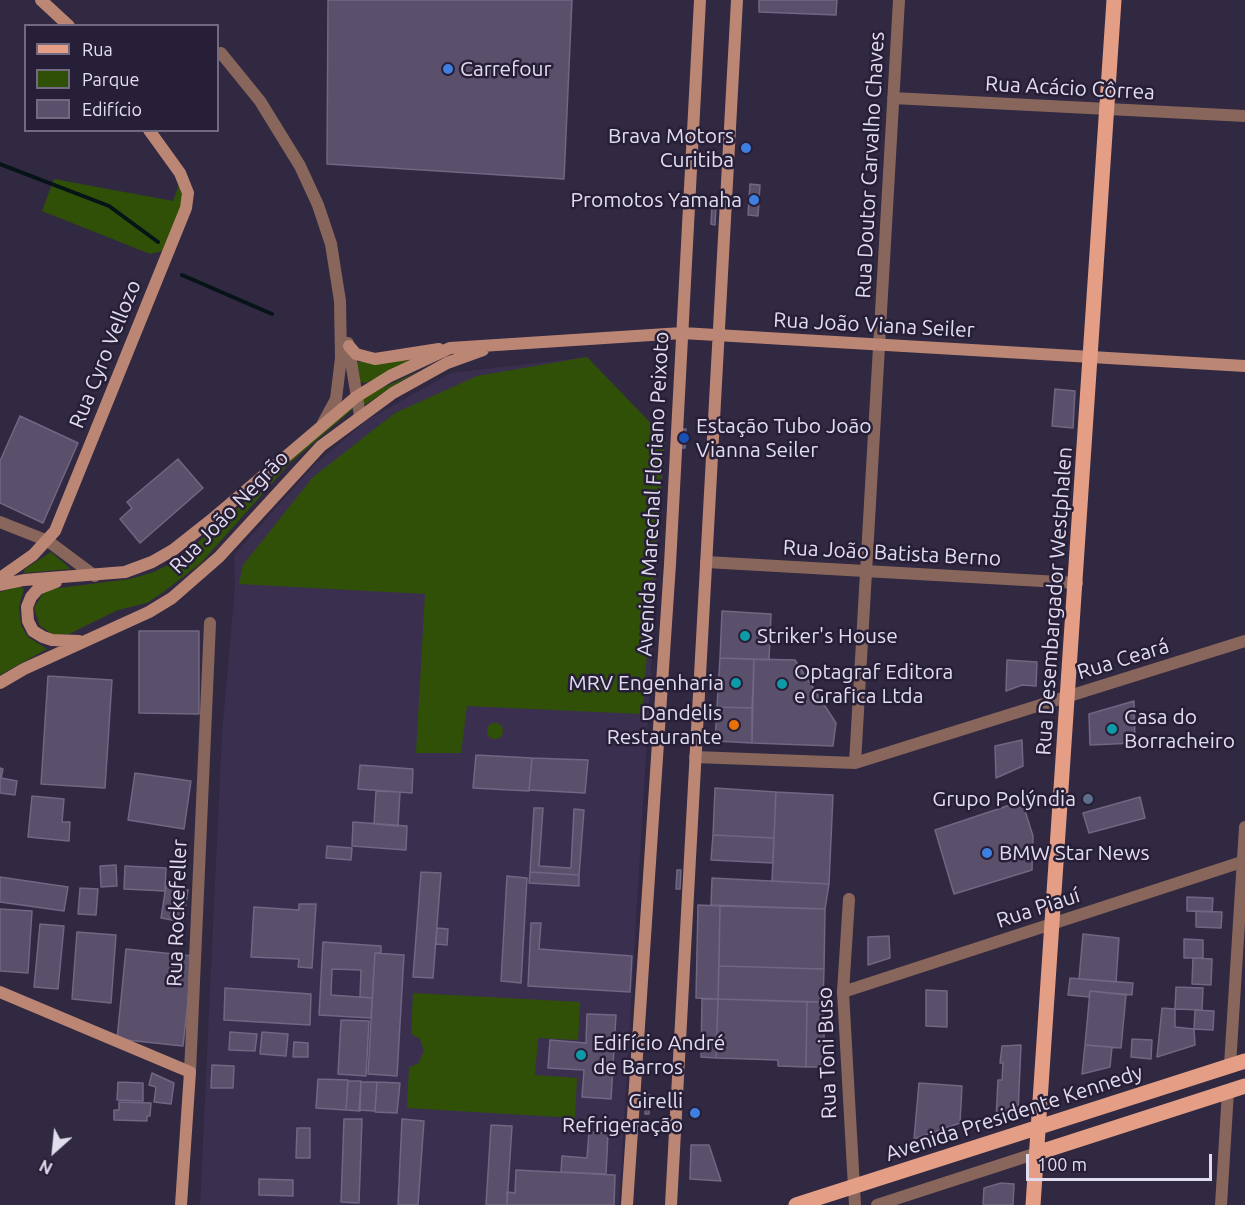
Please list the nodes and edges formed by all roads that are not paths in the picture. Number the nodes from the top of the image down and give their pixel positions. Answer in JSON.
{"nodes":[{"id":1,"x":41,"y":0,"type":"edge"},
{"id":2,"x":700,"y":0,"type":"edge"},
{"id":3,"x":737,"y":0,"type":"edge"},
{"id":4,"x":899,"y":0,"type":"edge"},
{"id":5,"x":1114,"y":0,"type":"edge"},
{"id":6,"x":67,"y":24,"type":"edge"},
{"id":7,"x":221,"y":53,"type":"dead end"},
{"id":8,"x":893,"y":98,"type":"junction"},
{"id":9,"x":1109,"y":109,"type":"junction"},
{"id":10,"x":1245,"y":116,"type":"edge"},
{"id":11,"x":150,"y":132,"type":"edge"},
{"id":12,"x":341,"y":320,"type":"junction"},
{"id":13,"x":682,"y":333,"type":"junction"},
{"id":14,"x":718,"y":335,"type":"junction"},
{"id":15,"x":501,"y":345,"type":"junction"},
{"id":16,"x":879,"y":345,"type":"junction"},
{"id":17,"x":349,"y":346,"type":"junction"},
{"id":18,"x":450,"y":348,"type":"junction"},
{"id":19,"x":1092,"y":357,"type":"junction"},
{"id":20,"x":1245,"y":366,"type":"edge"},
{"id":21,"x":356,"y":397,"type":"junction"},
{"id":22,"x":360,"y":416,"type":"junction"},
{"id":23,"x":323,"y":423,"type":"junction"},
{"id":24,"x":0,"y":522,"type":"edge"},
{"id":25,"x":48,"y":541,"type":"junction"},
{"id":26,"x":706,"y":562,"type":"junction"},
{"id":27,"x":866,"y":571,"type":"junction"},
{"id":28,"x":95,"y":576,"type":"junction"},
{"id":29,"x":78,"y":577,"type":"junction"},
{"id":30,"x":0,"y":578,"type":"edge"},
{"id":31,"x":1077,"y":582,"type":"junction"},
{"id":32,"x":0,"y":585,"type":"edge"},
{"id":33,"x":210,"y":623,"type":"dead end"},
{"id":34,"x":84,"y":641,"type":"junction"},
{"id":35,"x":1245,"y":641,"type":"edge"},
{"id":36,"x":0,"y":683,"type":"edge"},
{"id":37,"x":1069,"y":696,"type":"junction"},
{"id":38,"x":695,"y":757,"type":"junction"},
{"id":39,"x":855,"y":763,"type":"junction"},
{"id":40,"x":1245,"y":827,"type":"edge"},
{"id":41,"x":1244,"y":861,"type":"edge"},
{"id":42,"x":849,"y":899,"type":"dead end"},
{"id":43,"x":1053,"y":924,"type":"junction"},
{"id":44,"x":0,"y":992,"type":"edge"},
{"id":45,"x":843,"y":992,"type":"junction"},
{"id":46,"x":1238,"y":1063,"type":"edge"},
{"id":47,"x":190,"y":1072,"type":"junction"},
{"id":48,"x":1245,"y":1086,"type":"edge"},
{"id":49,"x":1161,"y":1088,"type":"junction"},
{"id":50,"x":1228,"y":1091,"type":"junction"},
{"id":51,"x":1168,"y":1111,"type":"junction"},
{"id":52,"x":1039,"y":1128,"type":"junction"},
{"id":53,"x":1037,"y":1153,"type":"junction"},
{"id":54,"x":853,"y":1186,"type":"junction"},
{"id":55,"x":181,"y":1205,"type":"edge"},
{"id":56,"x":627,"y":1205,"type":"edge"},
{"id":57,"x":671,"y":1205,"type":"edge"},
{"id":58,"x":796,"y":1205,"type":"edge"},
{"id":59,"x":855,"y":1205,"type":"edge"},
{"id":60,"x":877,"y":1205,"type":"edge"},
{"id":61,"x":1034,"y":1205,"type":"edge"},
{"id":62,"x":1221,"y":1205,"type":"edge"}],
"edges":[{"from":1,"to":6,"type":"street"},
{"from":2,"to":13,"type":"street","name":"Avenida Marechal Floriano Peixoto"},
{"from":3,"to":14,"type":"street"},
{"from":4,"to":8,"type":"street","name":"Rua Doutor Carvalho Chaves"},
{"from":5,"to":9,"type":"main road","name":"Rua Desembargador Westphalen"},
{"from":7,"to":12,"type":"street"},
{"from":8,"to":9,"type":"street","name":"Rua Acácio Côrrea"},
{"from":8,"to":16,"type":"street","name":"Rua Doutor Carvalho Chaves"},
{"from":9,"to":10,"type":"street","name":"Rua Acácio Côrrea"},
{"from":9,"to":19,"type":"main road","name":"Rua Desembargador Westphalen"},
{"from":11,"to":25,"type":"street","name":"Rua Cyro Vellozo"},
{"from":12,"to":17,"type":"street"},
{"from":12,"to":23,"type":"street"},
{"from":13,"to":14,"type":"street","name":"Rua João Viana Seiler"},
{"from":13,"to":15,"type":"street","name":"Rua João Viana Seiler"},
{"from":13,"to":56,"type":"street","name":"Avenida Marechal Floriano Peixoto"},
{"from":14,"to":16,"type":"street","name":"Rua João Viana Seiler"},
{"from":14,"to":26,"type":"street"},
{"from":15,"to":18,"type":"street","name":"Rua João Viana Seiler"},
{"from":15,"to":22,"type":"street","name":"Rua João Viana Seiler"},
{"from":16,"to":19,"type":"street","name":"Rua João Viana Seiler"},
{"from":16,"to":27,"type":"street","name":"Rua Doutor Carvalho Chaves"},
{"from":17,"to":18,"type":"street"},
{"from":17,"to":21,"type":"street"},
{"from":18,"to":21,"type":"street","name":"Rua João Viana Seiler"},
{"from":19,"to":20,"type":"street","name":"Rua João Viana Seiler"},
{"from":19,"to":31,"type":"main road","name":"Rua Desembargador Westphalen"},
{"from":21,"to":22,"type":"street"},
{"from":21,"to":23,"type":"street","name":"Rua João Viana Seiler"},
{"from":22,"to":34,"type":"street","name":"Rua João Negrão"},
{"from":23,"to":28,"type":"street","name":"Rua João Viana Seiler"},
{"from":24,"to":25,"type":"street"},
{"from":25,"to":28,"type":"street"},
{"from":25,"to":30,"type":"street","name":"Rua Cyro Vellozo"},
{"from":26,"to":27,"type":"street","name":"Rua João Batista Berno"},
{"from":26,"to":38,"type":"street"},
{"from":27,"to":31,"type":"street","name":"Rua João Batista Berno"},
{"from":27,"to":39,"type":"street","name":"Rua Doutor Carvalho Chaves"},
{"from":28,"to":29,"type":"street","name":"Rua João Viana Seiler"},
{"from":29,"to":32,"type":"street"},
{"from":29,"to":34,"type":"street"},
{"from":31,"to":37,"type":"main road","name":"Rua Desembargador Westphalen"},
{"from":33,"to":47,"type":"street","name":"Rua Rockefeller"},
{"from":34,"to":36,"type":"street","name":"Rua João Negrão"},
{"from":35,"to":37,"type":"street","name":"Rua Ceará"},
{"from":37,"to":39,"type":"street","name":"Rua Ceará"},
{"from":37,"to":43,"type":"main road","name":"Rua Desembargador Westphalen"},
{"from":38,"to":39,"type":"street","name":"Rua Ceará"},
{"from":38,"to":57,"type":"street"},
{"from":40,"to":41,"type":"street"},
{"from":41,"to":43,"type":"street","name":"Rua Piauí"},
{"from":41,"to":46,"type":"street"},
{"from":42,"to":45,"type":"street","name":"Rua Toni Buso"},
{"from":43,"to":45,"type":"street","name":"Rua Piauí"},
{"from":43,"to":52,"type":"main road","name":"Rua Desembargador Westphalen"},
{"from":44,"to":47,"type":"street"},
{"from":45,"to":54,"type":"street","name":"Rua Toni Buso"},
{"from":46,"to":49,"type":"main road","name":"Avenida Presidente Kennedy"},
{"from":47,"to":55,"type":"street","name":"Rua Rockefeller"},
{"from":48,"to":50,"type":"main road"},
{"from":49,"to":51,"type":"main road"},
{"from":49,"to":52,"type":"main road","name":"Avenida Presidente Kennedy"},
{"from":50,"to":51,"type":"main road"},
{"from":50,"to":62,"type":"street"},
{"from":51,"to":53,"type":"main road"},
{"from":52,"to":53,"type":"main road","name":"Rua Desembargador Westphalen"},
{"from":52,"to":54,"type":"main road","name":"Avenida Presidente Kennedy"},
{"from":53,"to":60,"type":"street"},
{"from":53,"to":61,"type":"main road","name":"Rua Desembargador Westphalen"},
{"from":54,"to":58,"type":"main road","name":"Avenida Presidente Kennedy"},
{"from":54,"to":59,"type":"street","name":"Rua Toni Buso"}]}
